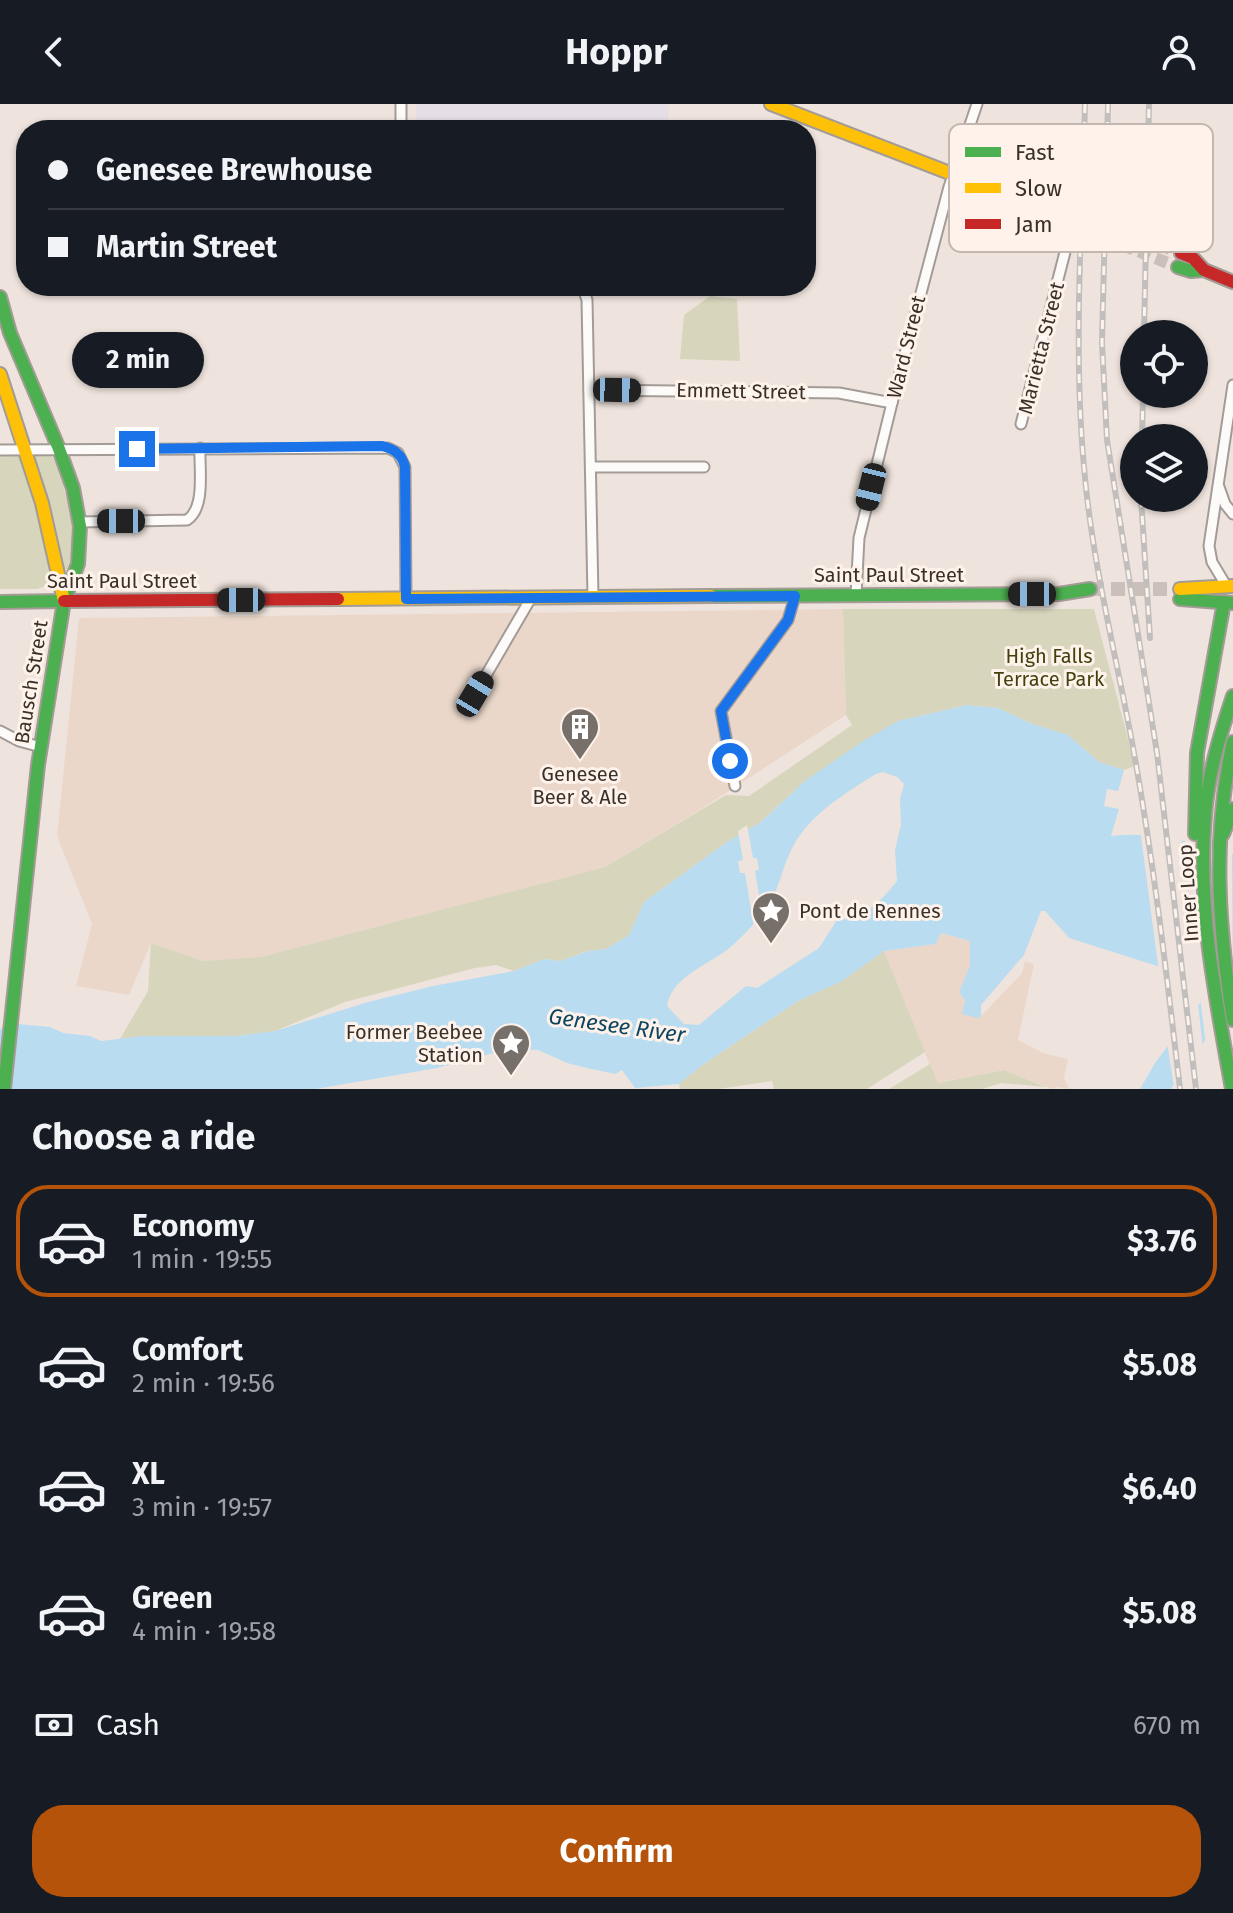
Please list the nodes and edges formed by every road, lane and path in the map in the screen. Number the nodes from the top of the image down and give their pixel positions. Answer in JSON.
{"nodes":[{"id":1,"x":771,"y":104,"type":"edge"},
{"id":2,"x":977,"y":104,"type":"edge"},
{"id":3,"x":813,"y":120,"type":"edge"},
{"id":4,"x":816,"y":121,"type":"edge"},
{"id":5,"x":970,"y":124,"type":"edge"},
{"id":6,"x":949,"y":171,"type":"edge"},
{"id":7,"x":949,"y":188,"type":"edge"},
{"id":8,"x":1065,"y":252,"type":"edge"},
{"id":9,"x":1179,"y":260,"type":"tunnel mouth"},
{"id":10,"x":1233,"y":282,"type":"edge"},
{"id":11,"x":586,"y":296,"type":"edge"},
{"id":12,"x":0,"y":297,"type":"edge"},
{"id":13,"x":0,"y":374,"type":"edge"},
{"id":14,"x":1233,"y":385,"type":"edge"},
{"id":15,"x":589,"y":390,"type":"junction"},
{"id":16,"x":892,"y":403,"type":"junction"},
{"id":17,"x":1021,"y":424,"type":"dead end"},
{"id":18,"x":200,"y":448,"type":"junction"},
{"id":19,"x":25,"y":449,"type":"junction"},
{"id":20,"x":60,"y":449,"type":"junction"},
{"id":21,"x":0,"y":450,"type":"edge"},
{"id":22,"x":591,"y":467,"type":"junction"},
{"id":23,"x":704,"y":467,"type":"dead end"},
{"id":24,"x":1219,"y":479,"type":"junction"},
{"id":25,"x":1233,"y":514,"type":"edge"},
{"id":26,"x":79,"y":522,"type":"junction"},
{"id":27,"x":1233,"y":571,"type":"edge"},
{"id":28,"x":1230,"y":587,"type":"edge"},
{"id":29,"x":1091,"y":594,"type":"tunnel mouth"},
{"id":30,"x":856,"y":595,"type":"junction"},
{"id":31,"x":795,"y":596,"type":"junction"},
{"id":32,"x":593,"y":597,"type":"junction"},
{"id":33,"x":531,"y":598,"type":"junction"},
{"id":34,"x":406,"y":599,"type":"junction"},
{"id":35,"x":64,"y":601,"type":"junction"},
{"id":36,"x":0,"y":602,"type":"edge"},
{"id":37,"x":1228,"y":603,"type":"edge"},
{"id":38,"x":475,"y":694,"type":"dead end"},
{"id":39,"x":1233,"y":696,"type":"edge"},
{"id":40,"x":0,"y":731,"type":"edge"},
{"id":41,"x":1233,"y":742,"type":"edge"},
{"id":42,"x":41,"y":747,"type":"junction"},
{"id":43,"x":735,"y":786,"type":"dead end"},
{"id":44,"x":1231,"y":815,"type":"edge"},
{"id":45,"x":1200,"y":838,"type":"junction"},
{"id":46,"x":1218,"y":848,"type":"junction"},
{"id":47,"x":1230,"y":1019,"type":"edge"},
{"id":48,"x":4,"y":1089,"type":"edge"},
{"id":49,"x":1221,"y":1089,"type":"edge"},
{"id":50,"x":1232,"y":1089,"type":"edge"}],
"edges":[{"from":1,"to":3,"type":"main road"},
{"from":2,"to":5,"type":"street","name":"Ward Street"},
{"from":4,"to":6,"type":"main road"},
{"from":7,"to":16,"type":"street","name":"Ward Street"},
{"from":8,"to":17,"type":"street","name":"Marietta Street"},
{"from":9,"to":10,"type":"main road"},
{"from":11,"to":15,"type":"street"},
{"from":12,"to":20,"type":"main road"},
{"from":13,"to":19,"type":"main road"},
{"from":14,"to":24,"type":"street"},
{"from":15,"to":16,"type":"street","name":"Emmett Street"},
{"from":15,"to":22,"type":"street"},
{"from":16,"to":30,"type":"street","name":"Ward Street"},
{"from":18,"to":20,"type":"street"},
{"from":18,"to":26,"type":"street"},
{"from":18,"to":34,"type":"street"},
{"from":19,"to":20,"type":"street"},
{"from":19,"to":21,"type":"street"},
{"from":19,"to":35,"type":"main road"},
{"from":20,"to":26,"type":"main road"},
{"from":22,"to":23,"type":"street"},
{"from":22,"to":32,"type":"street"},
{"from":24,"to":25,"type":"street"},
{"from":24,"to":28,"type":"street"},
{"from":26,"to":35,"type":"main road"},
{"from":27,"to":28,"type":"main road"},
{"from":28,"to":37,"type":"main road"},
{"from":28,"to":37,"type":"main road"},
{"from":29,"to":30,"type":"main road","name":"Saint Paul Street"},
{"from":30,"to":31,"type":"main road","name":"Saint Paul Street"},
{"from":31,"to":32,"type":"main road","name":"Saint Paul Street"},
{"from":31,"to":43,"type":"street"},
{"from":32,"to":33,"type":"main road","name":"Saint Paul Street"},
{"from":33,"to":34,"type":"main road","name":"Saint Paul Street"},
{"from":33,"to":38,"type":"street"},
{"from":34,"to":35,"type":"main road","name":"Saint Paul Street"},
{"from":35,"to":36,"type":"main road","name":"Saint Paul Street"},
{"from":35,"to":42,"type":"main road","name":"Bausch Street"},
{"from":37,"to":45,"type":"main road"},
{"from":39,"to":45,"type":"main road","name":"Inner Loop"},
{"from":40,"to":42,"type":"street"},
{"from":41,"to":46,"type":"main road","name":"Inner Loop"},
{"from":42,"to":48,"type":"main road","name":"Bausch Street"},
{"from":44,"to":46,"type":"main road"},
{"from":45,"to":47,"type":"main road","name":"Inner Loop"},
{"from":46,"to":47,"type":"main road","name":"Inner Loop"},
{"from":47,"to":49,"type":"main road"},
{"from":47,"to":50,"type":"main road","name":"Inner Loop"}]}
